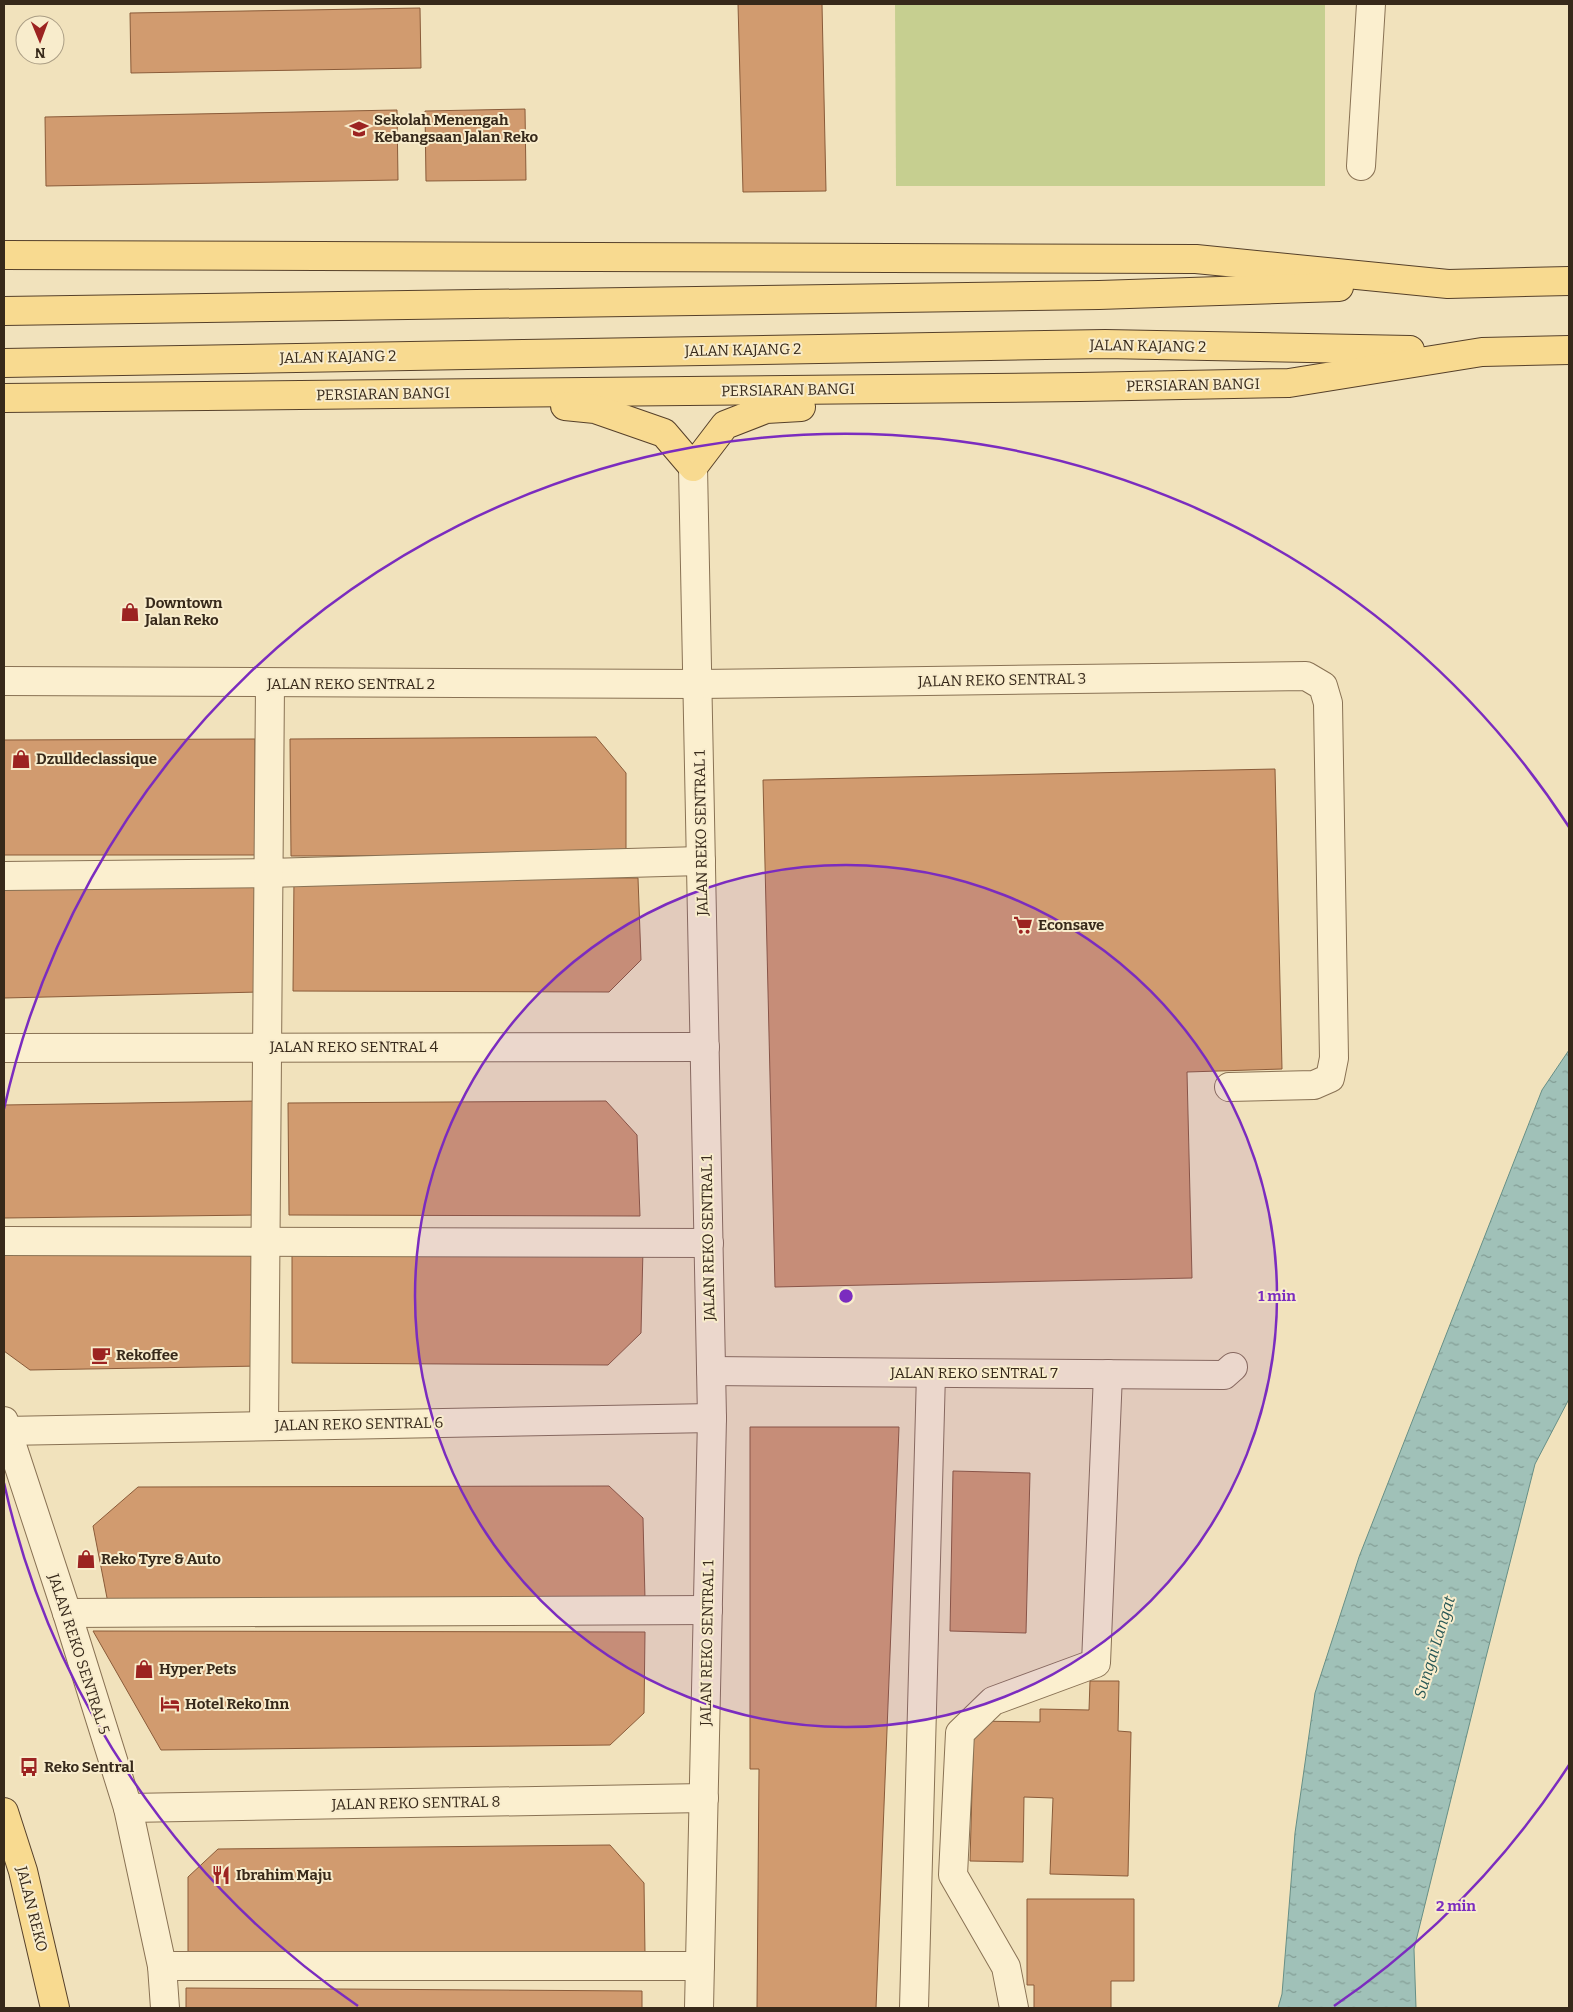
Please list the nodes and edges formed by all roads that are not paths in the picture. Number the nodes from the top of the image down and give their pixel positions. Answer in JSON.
{"nodes":[{"id":1,"x":1371,"y":4,"type":"edge"},
{"id":2,"x":1362,"y":166,"type":"dead end"},
{"id":3,"x":4,"y":255,"type":"edge"},
{"id":4,"x":1569,"y":281,"type":"edge"},
{"id":5,"x":1448,"y":284,"type":"junction"},
{"id":6,"x":4,"y":311,"type":"edge"},
{"id":7,"x":1569,"y":350,"type":"edge"},
{"id":8,"x":1482,"y":352,"type":"junction"},
{"id":9,"x":4,"y":363,"type":"edge"},
{"id":10,"x":1080,"y":387,"type":"junction"},
{"id":11,"x":389,"y":394,"type":"junction"},
{"id":12,"x":4,"y":398,"type":"edge"},
{"id":13,"x":693,"y":467,"type":"junction"},
{"id":14,"x":4,"y":681,"type":"edge"},
{"id":15,"x":270,"y":684,"type":"junction"},
{"id":16,"x":698,"y":684,"type":"junction"},
{"id":17,"x":701,"y":861,"type":"junction"},
{"id":18,"x":268,"y":873,"type":"junction"},
{"id":19,"x":4,"y":876,"type":"edge"},
{"id":20,"x":267,"y":1047,"type":"junction"},
{"id":21,"x":705,"y":1047,"type":"junction"},
{"id":22,"x":4,"y":1048,"type":"edge"},
{"id":23,"x":1229,"y":1087,"type":"dead end"},
{"id":24,"x":4,"y":1241,"type":"edge"},
{"id":25,"x":266,"y":1242,"type":"junction"},
{"id":26,"x":709,"y":1243,"type":"junction"},
{"id":27,"x":1233,"y":1367,"type":"dead end"},
{"id":28,"x":711,"y":1371,"type":"junction"},
{"id":29,"x":931,"y":1373,"type":"junction"},
{"id":30,"x":1108,"y":1374,"type":"junction"},
{"id":31,"x":712,"y":1418,"type":"junction"},
{"id":32,"x":264,"y":1426,"type":"junction"},
{"id":33,"x":4,"y":1429,"type":"edge"},
{"id":34,"x":708,"y":1610,"type":"junction"},
{"id":35,"x":67,"y":1613,"type":"junction"},
{"id":36,"x":704,"y":1798,"type":"junction"},
{"id":37,"x":128,"y":1808,"type":"junction"},
{"id":38,"x":4,"y":1812,"type":"edge"},
{"id":39,"x":162,"y":1966,"type":"junction"},
{"id":40,"x":700,"y":1966,"type":"junction"},
{"id":41,"x":55,"y":2008,"type":"edge"},
{"id":42,"x":165,"y":2008,"type":"edge"},
{"id":43,"x":699,"y":2008,"type":"edge"},
{"id":44,"x":914,"y":2008,"type":"edge"},
{"id":45,"x":1014,"y":2008,"type":"edge"}],
"edges":[{"from":1,"to":2,"type":"street"},
{"from":3,"to":5,"type":"main road"},
{"from":4,"to":5,"type":"main road"},
{"from":5,"to":6,"type":"main road"},
{"from":7,"to":8,"type":"main road","name":"PERSIARAN BANGI"},
{"from":8,"to":9,"type":"main road","name":"JALAN KAJANG 2"},
{"from":8,"to":10,"type":"main road","name":"PERSIARAN BANGI"},
{"from":10,"to":11,"type":"main road","name":"PERSIARAN BANGI"},
{"from":10,"to":13,"type":"main road"},
{"from":11,"to":12,"type":"main road","name":"PERSIARAN BANGI"},
{"from":11,"to":13,"type":"main road"},
{"from":13,"to":16,"type":"street","name":"JALAN REKO SENTRAL 1"},
{"from":14,"to":15,"type":"street","name":"JALAN REKO SENTRAL 2"},
{"from":15,"to":16,"type":"street","name":"JALAN REKO SENTRAL 2"},
{"from":15,"to":18,"type":"street"},
{"from":16,"to":17,"type":"street","name":"JALAN REKO SENTRAL 1"},
{"from":16,"to":23,"type":"street","name":"JALAN REKO SENTRAL 3"},
{"from":17,"to":18,"type":"street"},
{"from":17,"to":21,"type":"street","name":"JALAN REKO SENTRAL 1"},
{"from":18,"to":19,"type":"street"},
{"from":18,"to":20,"type":"street"},
{"from":20,"to":21,"type":"street","name":"JALAN REKO SENTRAL 4"},
{"from":20,"to":22,"type":"street","name":"JALAN REKO SENTRAL 4"},
{"from":20,"to":25,"type":"street"},
{"from":21,"to":26,"type":"street","name":"JALAN REKO SENTRAL 1"},
{"from":24,"to":25,"type":"street"},
{"from":25,"to":26,"type":"street"},
{"from":25,"to":32,"type":"street"},
{"from":26,"to":28,"type":"street","name":"JALAN REKO SENTRAL 1"},
{"from":27,"to":30,"type":"street","name":"JALAN REKO SENTRAL 7"},
{"from":28,"to":29,"type":"street","name":"JALAN REKO SENTRAL 7"},
{"from":28,"to":31,"type":"street","name":"JALAN REKO SENTRAL 1"},
{"from":29,"to":30,"type":"street","name":"JALAN REKO SENTRAL 7"},
{"from":29,"to":44,"type":"street"},
{"from":30,"to":45,"type":"street"},
{"from":31,"to":32,"type":"street","name":"JALAN REKO SENTRAL 6"},
{"from":31,"to":34,"type":"street","name":"JALAN REKO SENTRAL 1"},
{"from":32,"to":33,"type":"street","name":"JALAN REKO SENTRAL 6"},
{"from":33,"to":35,"type":"street","name":"JALAN REKO SENTRAL 5"},
{"from":34,"to":35,"type":"street"},
{"from":34,"to":36,"type":"street","name":"JALAN REKO SENTRAL 1"},
{"from":35,"to":37,"type":"street","name":"JALAN REKO SENTRAL 5"},
{"from":36,"to":37,"type":"street","name":"JALAN REKO SENTRAL 8"},
{"from":36,"to":40,"type":"street","name":"JALAN REKO SENTRAL 1"},
{"from":37,"to":39,"type":"street","name":"JALAN REKO SENTRAL 5"},
{"from":38,"to":41,"type":"main road","name":"JALAN REKO"},
{"from":39,"to":40,"type":"street"},
{"from":39,"to":42,"type":"street","name":"JALAN REKO SENTRAL 5"},
{"from":40,"to":43,"type":"street","name":"JALAN REKO SENTRAL 1"}]}
